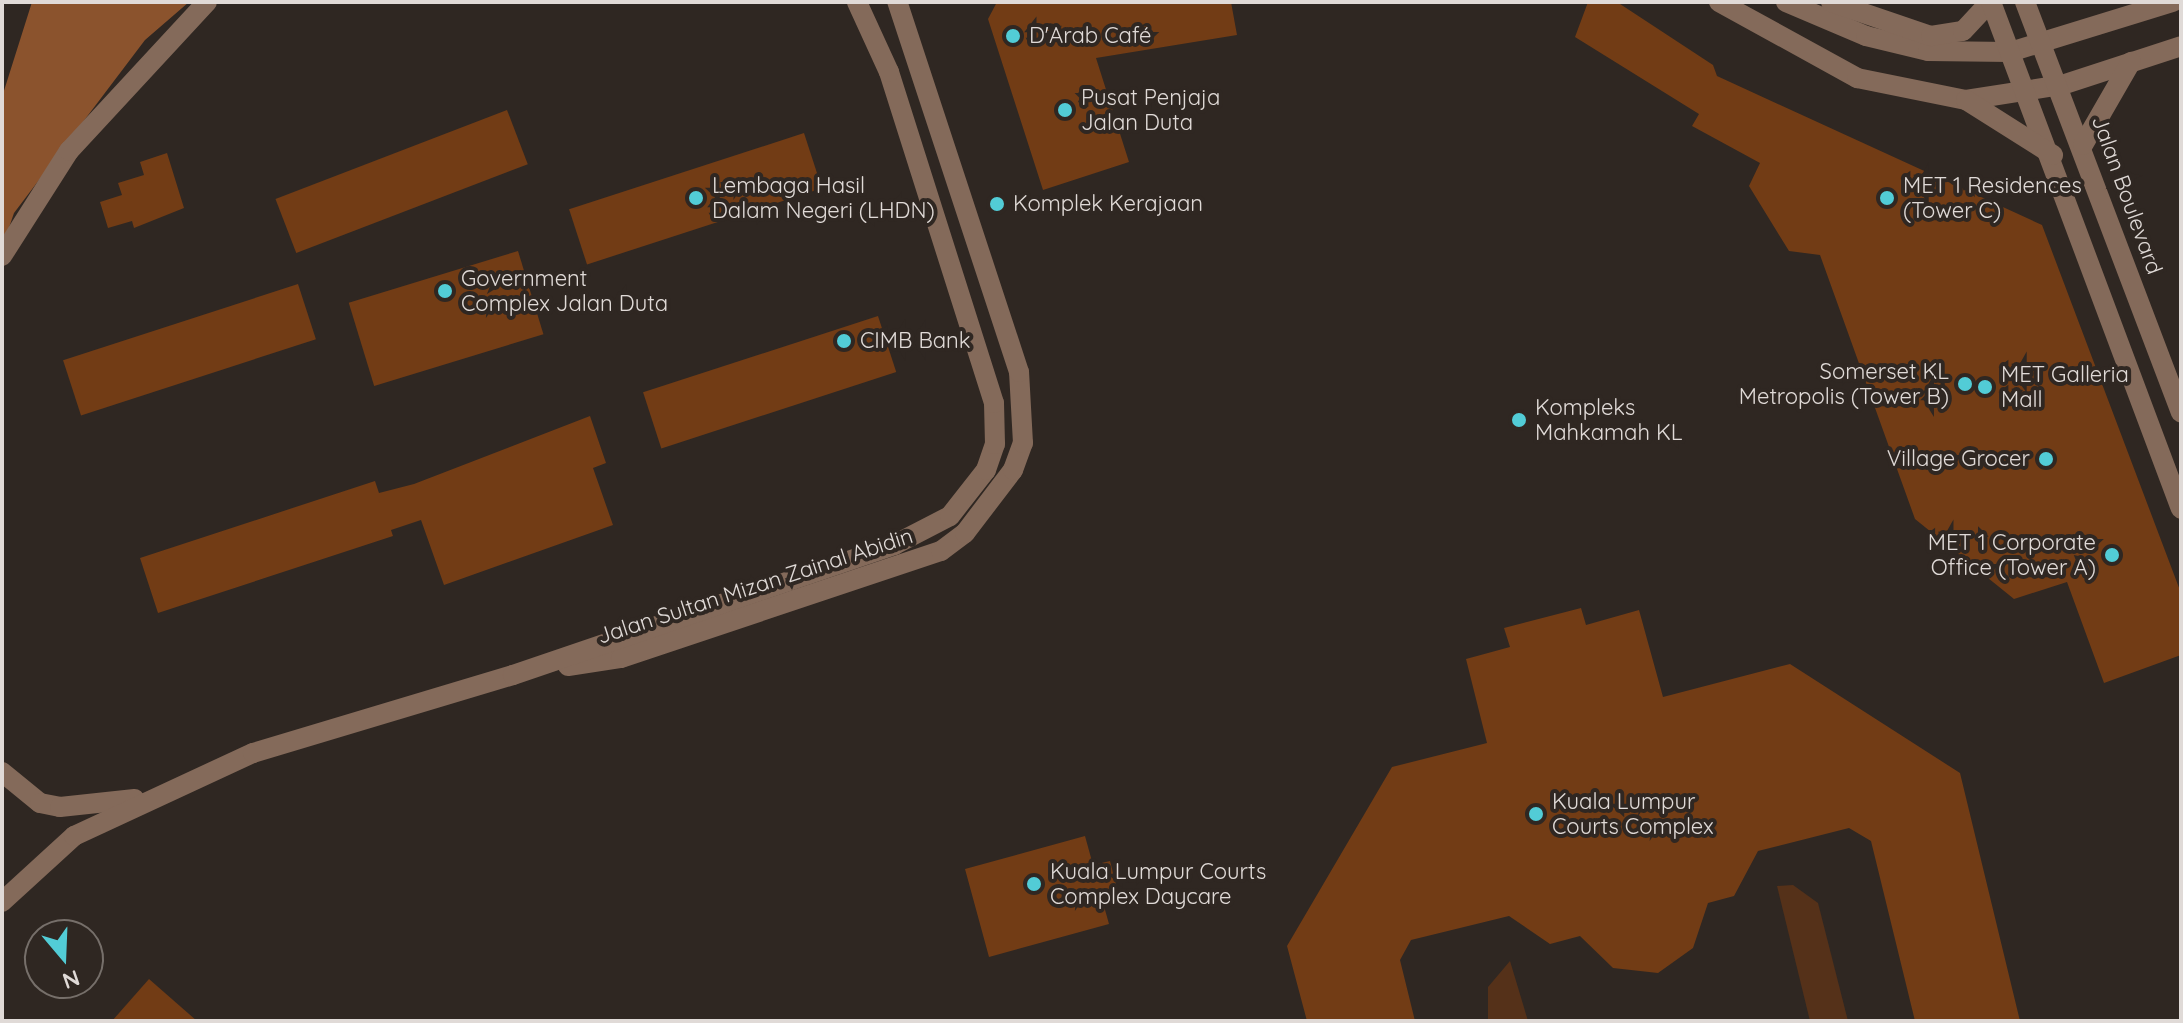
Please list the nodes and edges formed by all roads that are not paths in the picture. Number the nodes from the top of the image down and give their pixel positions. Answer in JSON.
{"nodes":[{"id":1,"x":207,"y":2,"type":"edge"},
{"id":2,"x":857,"y":2,"type":"edge"},
{"id":3,"x":897,"y":2,"type":"edge"},
{"id":4,"x":906,"y":2,"type":"edge"},
{"id":5,"x":1719,"y":2,"type":"edge"},
{"id":6,"x":1786,"y":2,"type":"edge"},
{"id":7,"x":1831,"y":2,"type":"edge"},
{"id":8,"x":1990,"y":2,"type":"edge"},
{"id":9,"x":2025,"y":2,"type":"edge"},
{"id":10,"x":2173,"y":2,"type":"edge"},
{"id":11,"x":907,"y":30,"type":"junction"},
{"id":12,"x":2046,"y":44,"type":"junction"},
{"id":13,"x":2181,"y":46,"type":"edge"},
{"id":14,"x":2010,"y":52,"type":"junction"},
{"id":15,"x":2131,"y":62,"type":"junction"},
{"id":16,"x":2062,"y":85,"type":"junction"},
{"id":17,"x":2029,"y":93,"type":"junction"},
{"id":18,"x":1966,"y":100,"type":"junction"},
{"id":19,"x":2083,"y":145,"type":"junction"},
{"id":20,"x":2053,"y":155,"type":"junction"},
{"id":21,"x":2,"y":256,"type":"edge"},
{"id":22,"x":2181,"y":412,"type":"edge"},
{"id":23,"x":2181,"y":509,"type":"edge"},
{"id":24,"x":513,"y":675,"type":"junction"},
{"id":25,"x":2,"y":772,"type":"edge"},
{"id":26,"x":143,"y":798,"type":"junction"},
{"id":27,"x":2,"y":902,"type":"edge"}],
"edges":[{"from":1,"to":21,"type":"street"},
{"from":2,"to":24,"type":"street","name":"Jalan Sultan Mizan Zainal Abidin"},
{"from":3,"to":11,"type":"street","name":"Jalan Sultan Mizan Zainal Abidin"},
{"from":4,"to":11,"type":"street"},
{"from":5,"to":18,"type":"street"},
{"from":6,"to":14,"type":"street"},
{"from":7,"to":8,"type":"street"},
{"from":8,"to":14,"type":"street"},
{"from":9,"to":12,"type":"street","name":"Jalan Boulevard"},
{"from":10,"to":12,"type":"street"},
{"from":11,"to":24,"type":"street","name":"Jalan Sultan Mizan Zainal Abidin"},
{"from":12,"to":14,"type":"street"},
{"from":12,"to":16,"type":"street","name":"Jalan Boulevard"},
{"from":13,"to":15,"type":"street"},
{"from":14,"to":17,"type":"street"},
{"from":15,"to":16,"type":"street"},
{"from":15,"to":19,"type":"street"},
{"from":16,"to":17,"type":"street"},
{"from":16,"to":19,"type":"street","name":"Jalan Boulevard"},
{"from":17,"to":18,"type":"street"},
{"from":17,"to":20,"type":"street"},
{"from":18,"to":20,"type":"street"},
{"from":19,"to":22,"type":"street","name":"Jalan Boulevard"},
{"from":20,"to":23,"type":"street"},
{"from":24,"to":26,"type":"street","name":"Jalan Sultan Mizan Zainal Abidin"},
{"from":25,"to":26,"type":"street","name":"Jalan Sultan Mizan Zainal Abidin"},
{"from":26,"to":27,"type":"street","name":"Jalan Sultan Mizan Zainal Abidin"}]}
